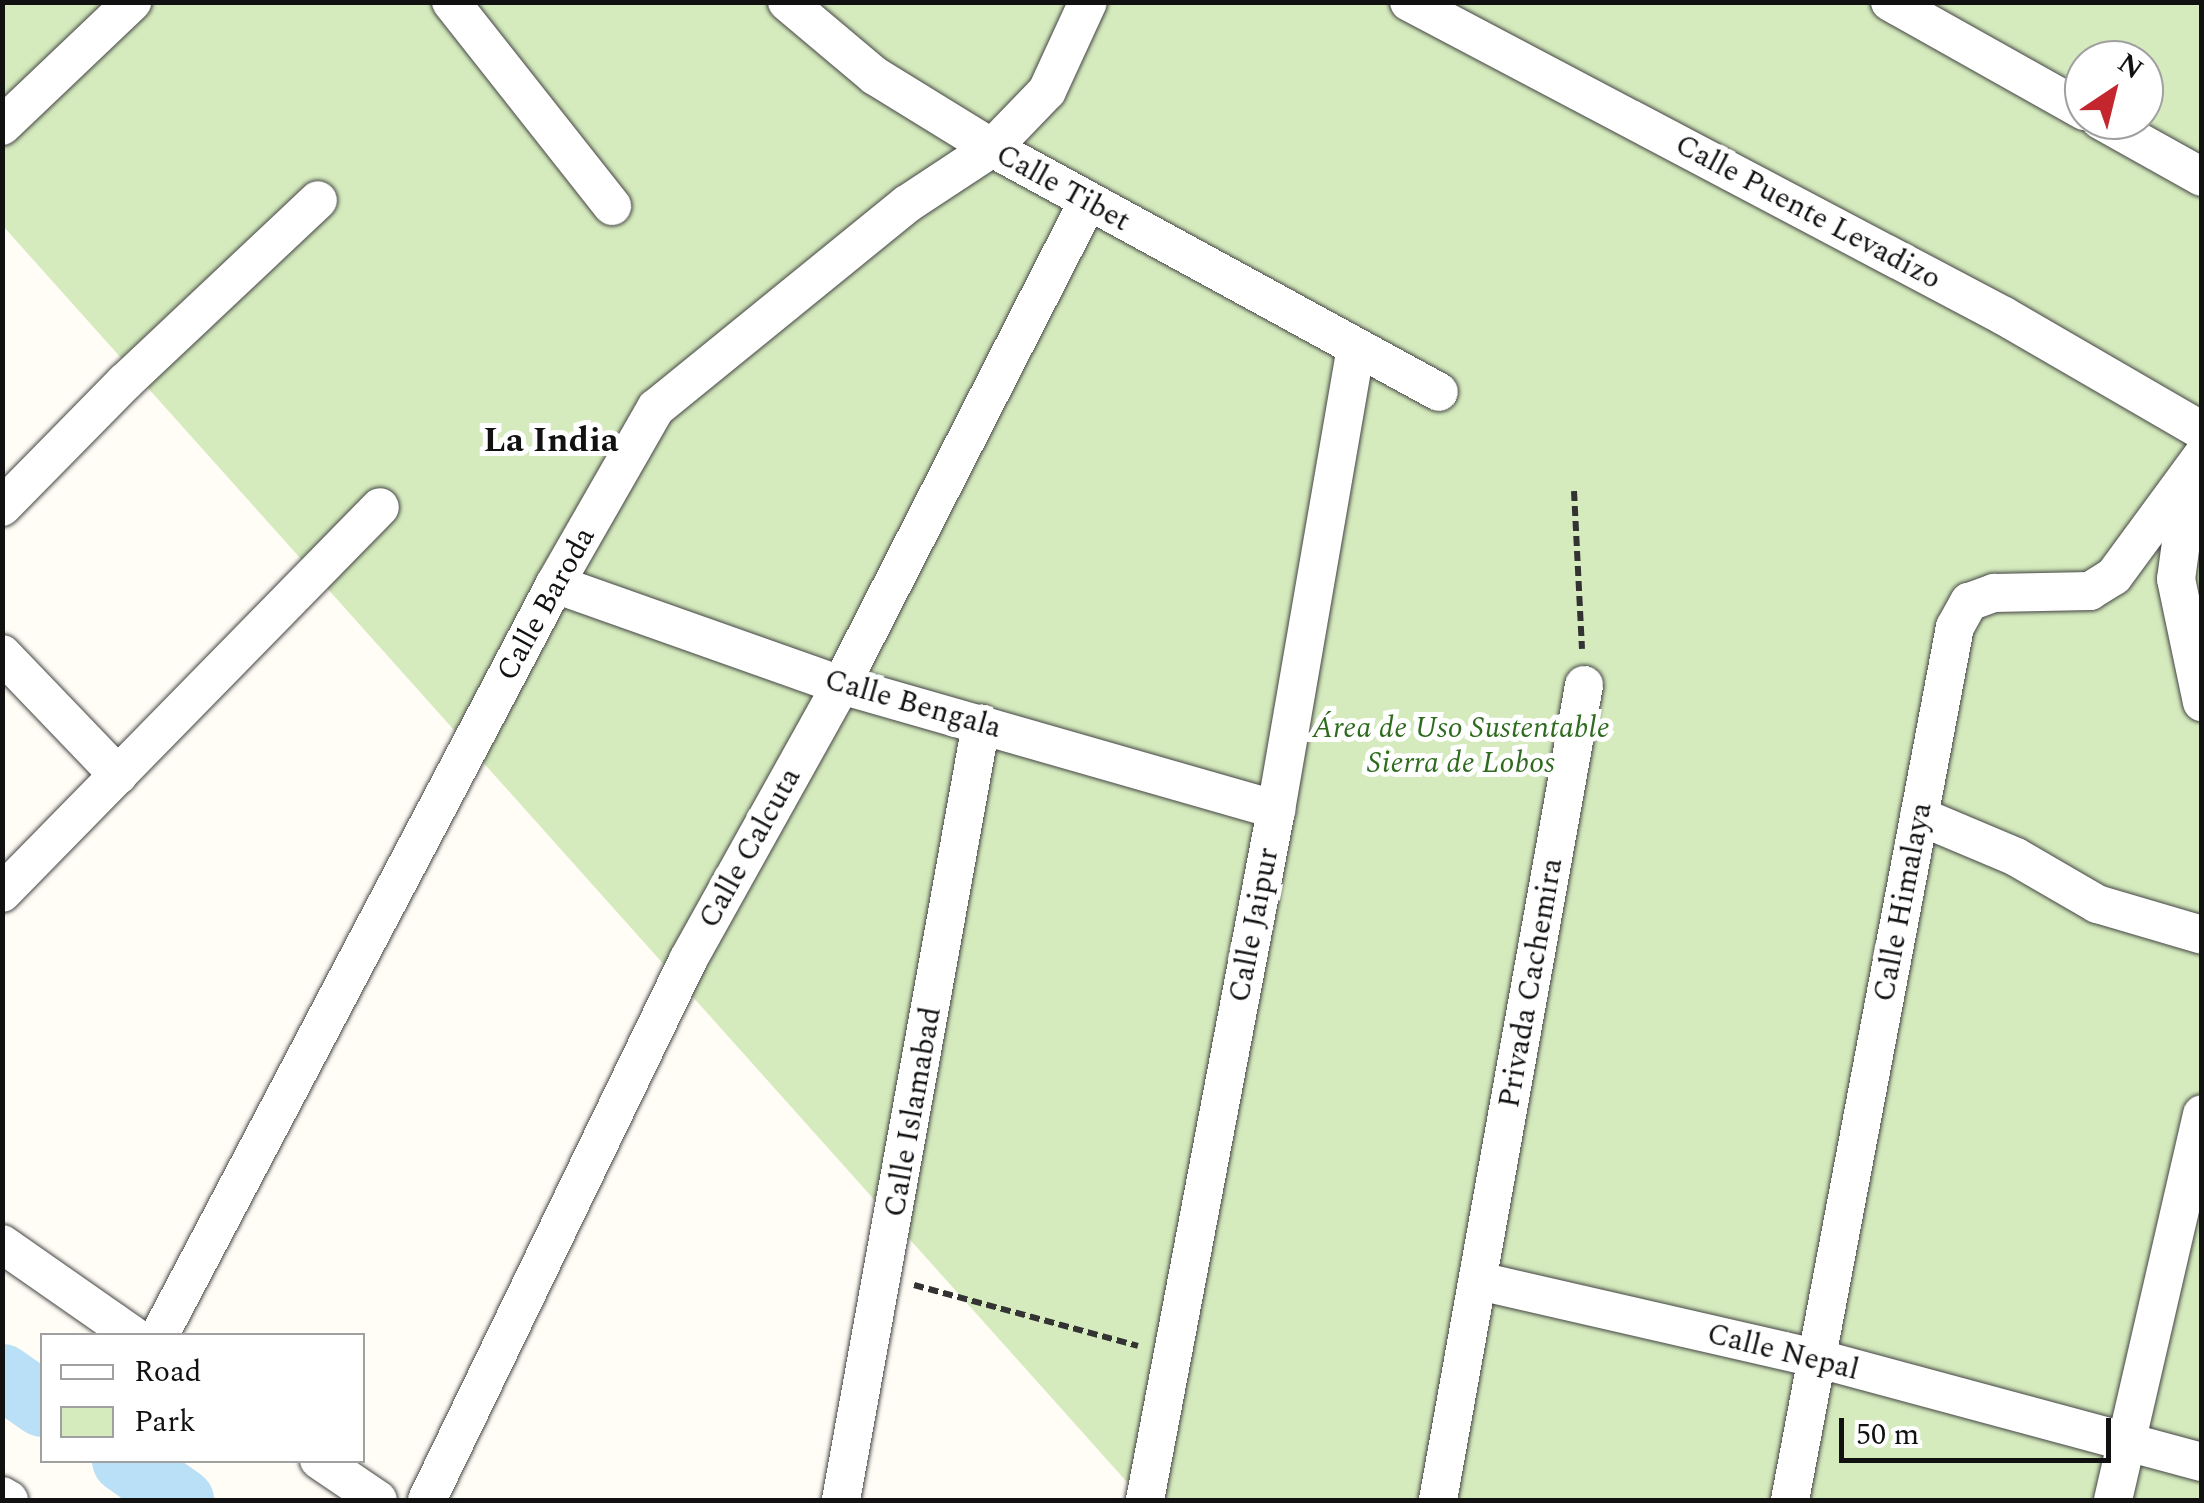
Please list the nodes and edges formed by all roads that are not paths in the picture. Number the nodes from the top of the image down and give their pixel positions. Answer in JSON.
{"nodes":[{"id":1,"x":132,"y":2,"type":"edge"},
{"id":2,"x":452,"y":2,"type":"edge"},
{"id":3,"x":787,"y":2,"type":"edge"},
{"id":4,"x":1088,"y":2,"type":"edge"},
{"id":5,"x":1409,"y":2,"type":"edge"},
{"id":6,"x":1890,"y":2,"type":"edge"},
{"id":7,"x":2064,"y":100,"type":"edge"},
{"id":8,"x":2,"y":126,"type":"edge"},
{"id":9,"x":2136,"y":140,"type":"edge"},
{"id":10,"x":992,"y":148,"type":"junction"},
{"id":11,"x":2202,"y":176,"type":"edge"},
{"id":12,"x":318,"y":200,"type":"dead end"},
{"id":13,"x":1087,"y":202,"type":"junction"},
{"id":14,"x":612,"y":206,"type":"dead end"},
{"id":15,"x":1356,"y":348,"type":"junction"},
{"id":16,"x":1440,"y":392,"type":"dead end"},
{"id":17,"x":2202,"y":431,"type":"edge"},
{"id":18,"x":2196,"y":462,"type":"edge"},
{"id":19,"x":2,"y":506,"type":"edge"},
{"id":20,"x":380,"y":507,"type":"dead end"},
{"id":21,"x":555,"y":584,"type":"junction"},
{"id":22,"x":2,"y":654,"type":"edge"},
{"id":23,"x":841,"y":685,"type":"junction"},
{"id":24,"x":1584,"y":685,"type":"road end"},
{"id":25,"x":2202,"y":702,"type":"edge"},
{"id":26,"x":981,"y":724,"type":"junction"},
{"id":27,"x":118,"y":775,"type":"junction"},
{"id":28,"x":1276,"y":810,"type":"junction"},
{"id":29,"x":1919,"y":816,"type":"junction"},
{"id":30,"x":2,"y":893,"type":"edge"},
{"id":31,"x":2202,"y":935,"type":"edge"},
{"id":32,"x":2202,"y":1114,"type":"edge"},
{"id":33,"x":2,"y":1244,"type":"edge"},
{"id":34,"x":1479,"y":1281,"type":"junction"},
{"id":35,"x":130,"y":1333,"type":"edge"},
{"id":36,"x":161,"y":1333,"type":"edge"},
{"id":37,"x":1816,"y":1358,"type":"junction"},
{"id":38,"x":2125,"y":1443,"type":"junction"},
{"id":39,"x":2202,"y":1462,"type":"edge"},
{"id":40,"x":323,"y":1463,"type":"edge"},
{"id":41,"x":2,"y":1496,"type":"edge"},
{"id":42,"x":10,"y":1500,"type":"edge"},
{"id":43,"x":378,"y":1500,"type":"edge"},
{"id":44,"x":427,"y":1500,"type":"edge"},
{"id":45,"x":841,"y":1500,"type":"edge"},
{"id":46,"x":1145,"y":1500,"type":"edge"},
{"id":47,"x":1438,"y":1500,"type":"edge"},
{"id":48,"x":1790,"y":1500,"type":"edge"},
{"id":49,"x":2112,"y":1500,"type":"edge"}],
"edges":[{"from":1,"to":8,"type":"street"},
{"from":2,"to":14,"type":"street"},
{"from":3,"to":10,"type":"street","name":"Calle Tibet"},
{"from":4,"to":10,"type":"street","name":"Calle Baroda"},
{"from":5,"to":17,"type":"street","name":"Calle Puente Levadizo"},
{"from":6,"to":7,"type":"street"},
{"from":9,"to":11,"type":"street"},
{"from":10,"to":13,"type":"street","name":"Calle Tibet"},
{"from":10,"to":21,"type":"street","name":"Calle Baroda"},
{"from":12,"to":19,"type":"street"},
{"from":13,"to":15,"type":"street","name":"Calle Tibet"},
{"from":13,"to":23,"type":"street","name":"Calle Calcuta"},
{"from":15,"to":16,"type":"street","name":"Calle Tibet"},
{"from":15,"to":28,"type":"street","name":"Calle Jaipur"},
{"from":18,"to":25,"type":"street"},
{"from":18,"to":29,"type":"street","name":"Calle Himalaya"},
{"from":20,"to":27,"type":"street"},
{"from":21,"to":23,"type":"street","name":"Calle Bengala"},
{"from":21,"to":36,"type":"street","name":"Calle Baroda"},
{"from":22,"to":27,"type":"street"},
{"from":23,"to":26,"type":"street","name":"Calle Bengala"},
{"from":23,"to":44,"type":"street","name":"Calle Calcuta"},
{"from":24,"to":34,"type":"street","name":"Privada Cachemira"},
{"from":26,"to":28,"type":"street","name":"Calle Bengala"},
{"from":26,"to":45,"type":"street","name":"Calle Islamabad"},
{"from":27,"to":30,"type":"street"},
{"from":28,"to":46,"type":"street","name":"Calle Jaipur"},
{"from":29,"to":31,"type":"street"},
{"from":29,"to":37,"type":"street","name":"Calle Himalaya"},
{"from":32,"to":38,"type":"street"},
{"from":33,"to":35,"type":"street"},
{"from":34,"to":37,"type":"street","name":"Calle Nepal"},
{"from":34,"to":47,"type":"street","name":"Privada Cachemira"},
{"from":37,"to":38,"type":"street","name":"Calle Nepal"},
{"from":37,"to":48,"type":"street","name":"Calle Himalaya"},
{"from":38,"to":39,"type":"street","name":"Calle Nepal"},
{"from":38,"to":49,"type":"street"},
{"from":40,"to":43,"type":"street"},
{"from":41,"to":42,"type":"street"}]}
